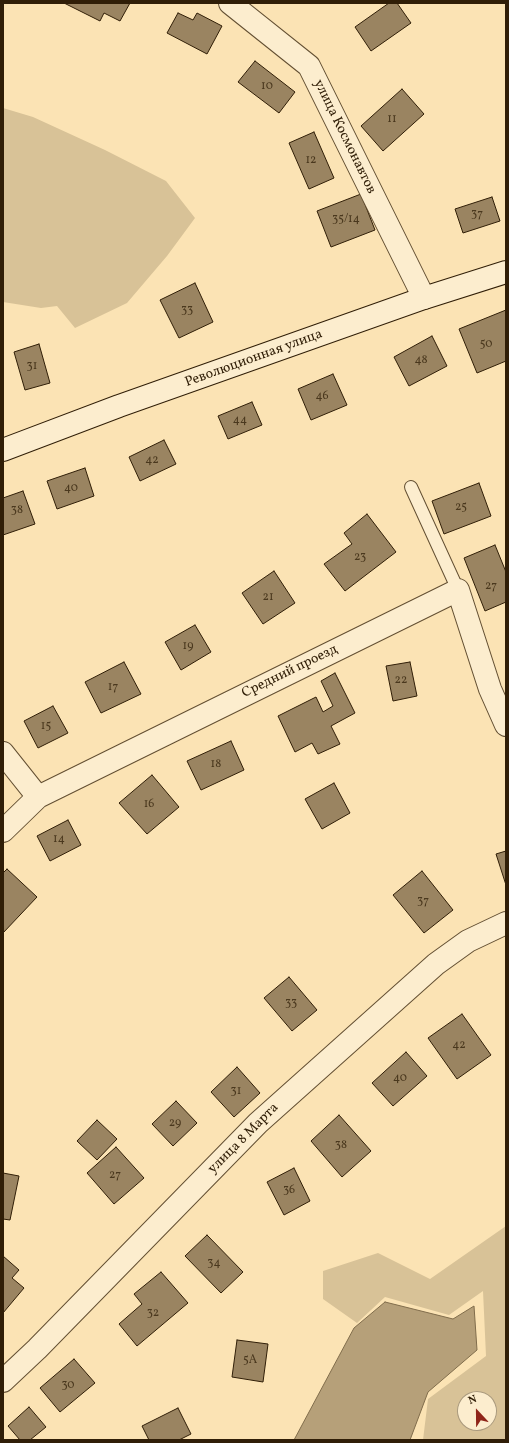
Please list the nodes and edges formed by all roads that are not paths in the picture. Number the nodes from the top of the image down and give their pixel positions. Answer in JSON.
{"nodes":[{"id":1,"x":230,"y":3,"type":"edge"},
{"id":2,"x":506,"y":272,"type":"edge"},
{"id":3,"x":424,"y":298,"type":"junction"},
{"id":4,"x":3,"y":450,"type":"edge"},
{"id":5,"x":411,"y":487,"type":"dead end"},
{"id":6,"x":458,"y":590,"type":"junction"},
{"id":7,"x":506,"y":725,"type":"edge"},
{"id":8,"x":3,"y":753,"type":"edge"},
{"id":9,"x":38,"y":797,"type":"junction"},
{"id":10,"x":3,"y":831,"type":"edge"},
{"id":11,"x":506,"y":923,"type":"edge"},
{"id":12,"x":3,"y":1381,"type":"edge"}],
"edges":[{"from":1,"to":3,"type":"street","name":"улица Космонавтов"},
{"from":2,"to":3,"type":"street","name":"Революционная улица"},
{"from":3,"to":4,"type":"street","name":"Революционная улица"},
{"from":5,"to":6,"type":"lane"},
{"from":6,"to":7,"type":"street"},
{"from":6,"to":9,"type":"street","name":"Средний проезд"},
{"from":8,"to":9,"type":"street"},
{"from":9,"to":10,"type":"street","name":"Средний проезд"},
{"from":11,"to":12,"type":"street","name":"улица 8 Марта"}]}
